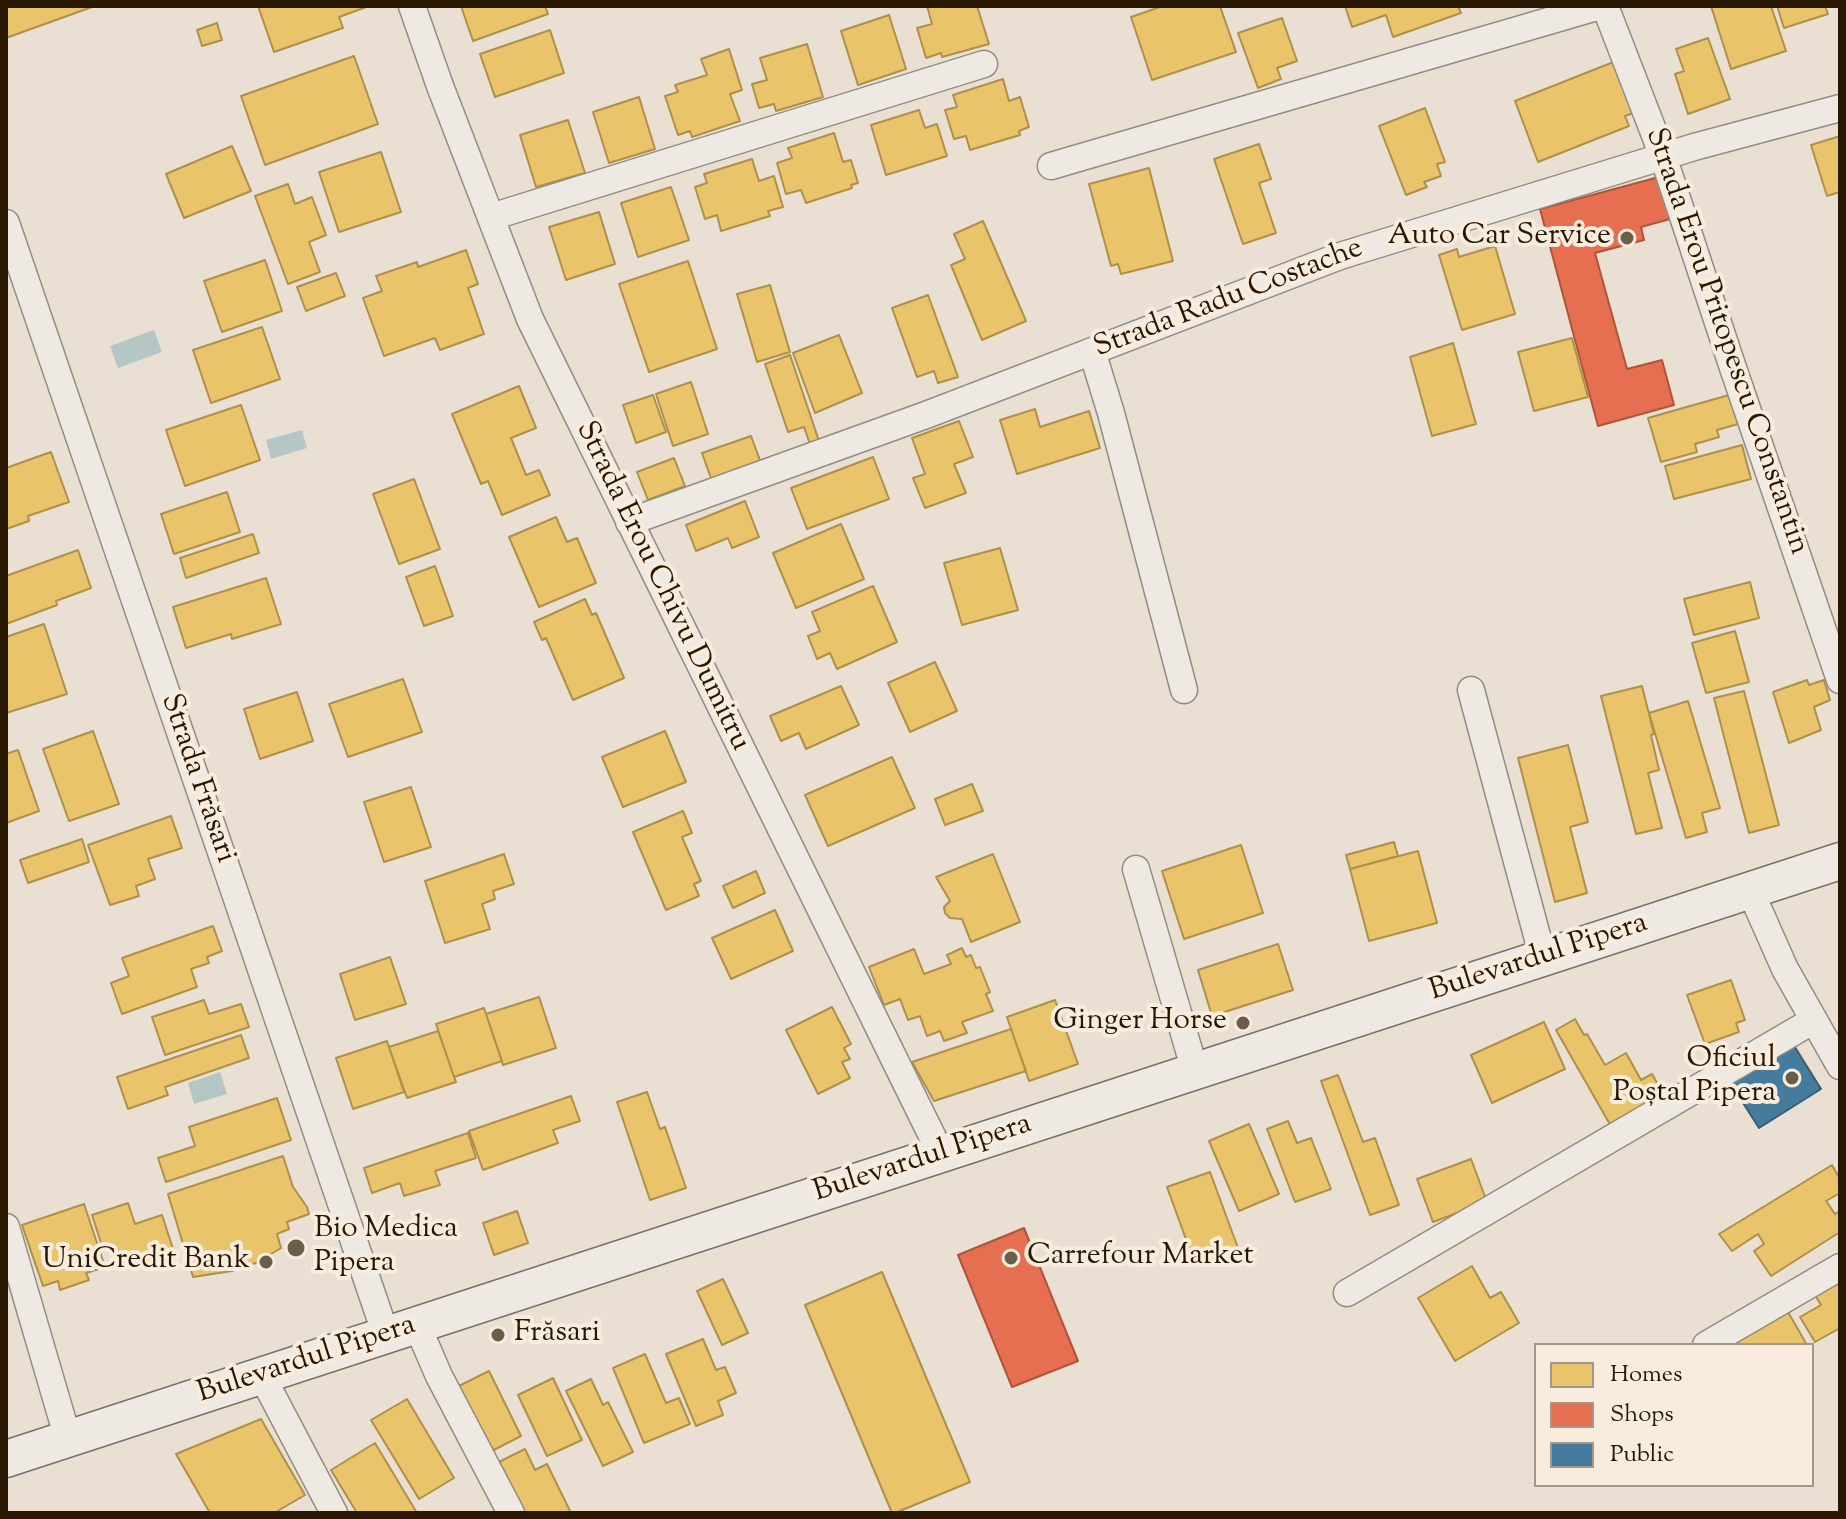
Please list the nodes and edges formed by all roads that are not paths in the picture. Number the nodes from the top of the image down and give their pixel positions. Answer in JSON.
{"nodes":[{"id":1,"x":412,"y":6,"type":"edge"},
{"id":2,"x":1602,"y":6,"type":"edge"},
{"id":3,"x":984,"y":64,"type":"dead end"},
{"id":4,"x":1840,"y":108,"type":"edge"},
{"id":5,"x":1663,"y":156,"type":"junction"},
{"id":6,"x":1051,"y":166,"type":"dead end"},
{"id":7,"x":491,"y":217,"type":"junction"},
{"id":8,"x":6,"y":223,"type":"edge"},
{"id":9,"x":1092,"y":351,"type":"junction"},
{"id":10,"x":629,"y":522,"type":"junction"},
{"id":11,"x":1840,"y":680,"type":"edge"},
{"id":12,"x":1184,"y":690,"type":"dead end"},
{"id":13,"x":1471,"y":690,"type":"dead end"},
{"id":14,"x":1840,"y":861,"type":"edge"},
{"id":15,"x":1136,"y":869,"type":"dead end"},
{"id":16,"x":1750,"y":890,"type":"junction"},
{"id":17,"x":1543,"y":958,"type":"junction"},
{"id":18,"x":1814,"y":1020,"type":"junction"},
{"id":19,"x":1840,"y":1066,"type":"edge"},
{"id":20,"x":1195,"y":1071,"type":"junction"},
{"id":21,"x":941,"y":1154,"type":"junction"},
{"id":22,"x":6,"y":1227,"type":"edge"},
{"id":23,"x":1840,"y":1267,"type":"edge"},
{"id":24,"x":1347,"y":1293,"type":"dead end"},
{"id":25,"x":402,"y":1330,"type":"junction"},
{"id":26,"x":1709,"y":1343,"type":"edge"},
{"id":27,"x":262,"y":1376,"type":"junction"},
{"id":28,"x":68,"y":1439,"type":"junction"},
{"id":29,"x":6,"y":1459,"type":"edge"},
{"id":30,"x":334,"y":1513,"type":"edge"},
{"id":31,"x":511,"y":1513,"type":"edge"}],
"edges":[{"from":1,"to":7,"type":"street","name":"Strada Erou Chivu Dumitru"},
{"from":2,"to":5,"type":"street","name":"Strada Erou Pritopescu Constantin"},
{"from":2,"to":6,"type":"street"},
{"from":3,"to":7,"type":"street"},
{"from":4,"to":5,"type":"street","name":"Strada Radu Costache"},
{"from":5,"to":9,"type":"street","name":"Strada Radu Costache"},
{"from":5,"to":11,"type":"street","name":"Strada Erou Pritopescu Constantin"},
{"from":7,"to":10,"type":"street","name":"Strada Erou Chivu Dumitru"},
{"from":8,"to":25,"type":"street","name":"Strada Frăsari"},
{"from":9,"to":10,"type":"street","name":"Strada Radu Costache"},
{"from":9,"to":12,"type":"street"},
{"from":10,"to":21,"type":"street","name":"Strada Erou Chivu Dumitru"},
{"from":13,"to":17,"type":"street"},
{"from":14,"to":16,"type":"main road","name":"Bulevardul Pipera"},
{"from":15,"to":20,"type":"street"},
{"from":16,"to":17,"type":"main road","name":"Bulevardul Pipera"},
{"from":16,"to":18,"type":"street"},
{"from":17,"to":20,"type":"main road","name":"Bulevardul Pipera"},
{"from":18,"to":19,"type":"street"},
{"from":18,"to":24,"type":"street"},
{"from":20,"to":21,"type":"main road","name":"Bulevardul Pipera"},
{"from":21,"to":25,"type":"main road","name":"Bulevardul Pipera"},
{"from":22,"to":28,"type":"street"},
{"from":23,"to":26,"type":"street"},
{"from":25,"to":27,"type":"main road","name":"Bulevardul Pipera"},
{"from":25,"to":31,"type":"street","name":"Strada Frăsari"},
{"from":27,"to":28,"type":"main road","name":"Bulevardul Pipera"},
{"from":27,"to":30,"type":"street"},
{"from":28,"to":29,"type":"main road","name":"Bulevardul Pipera"}]}
